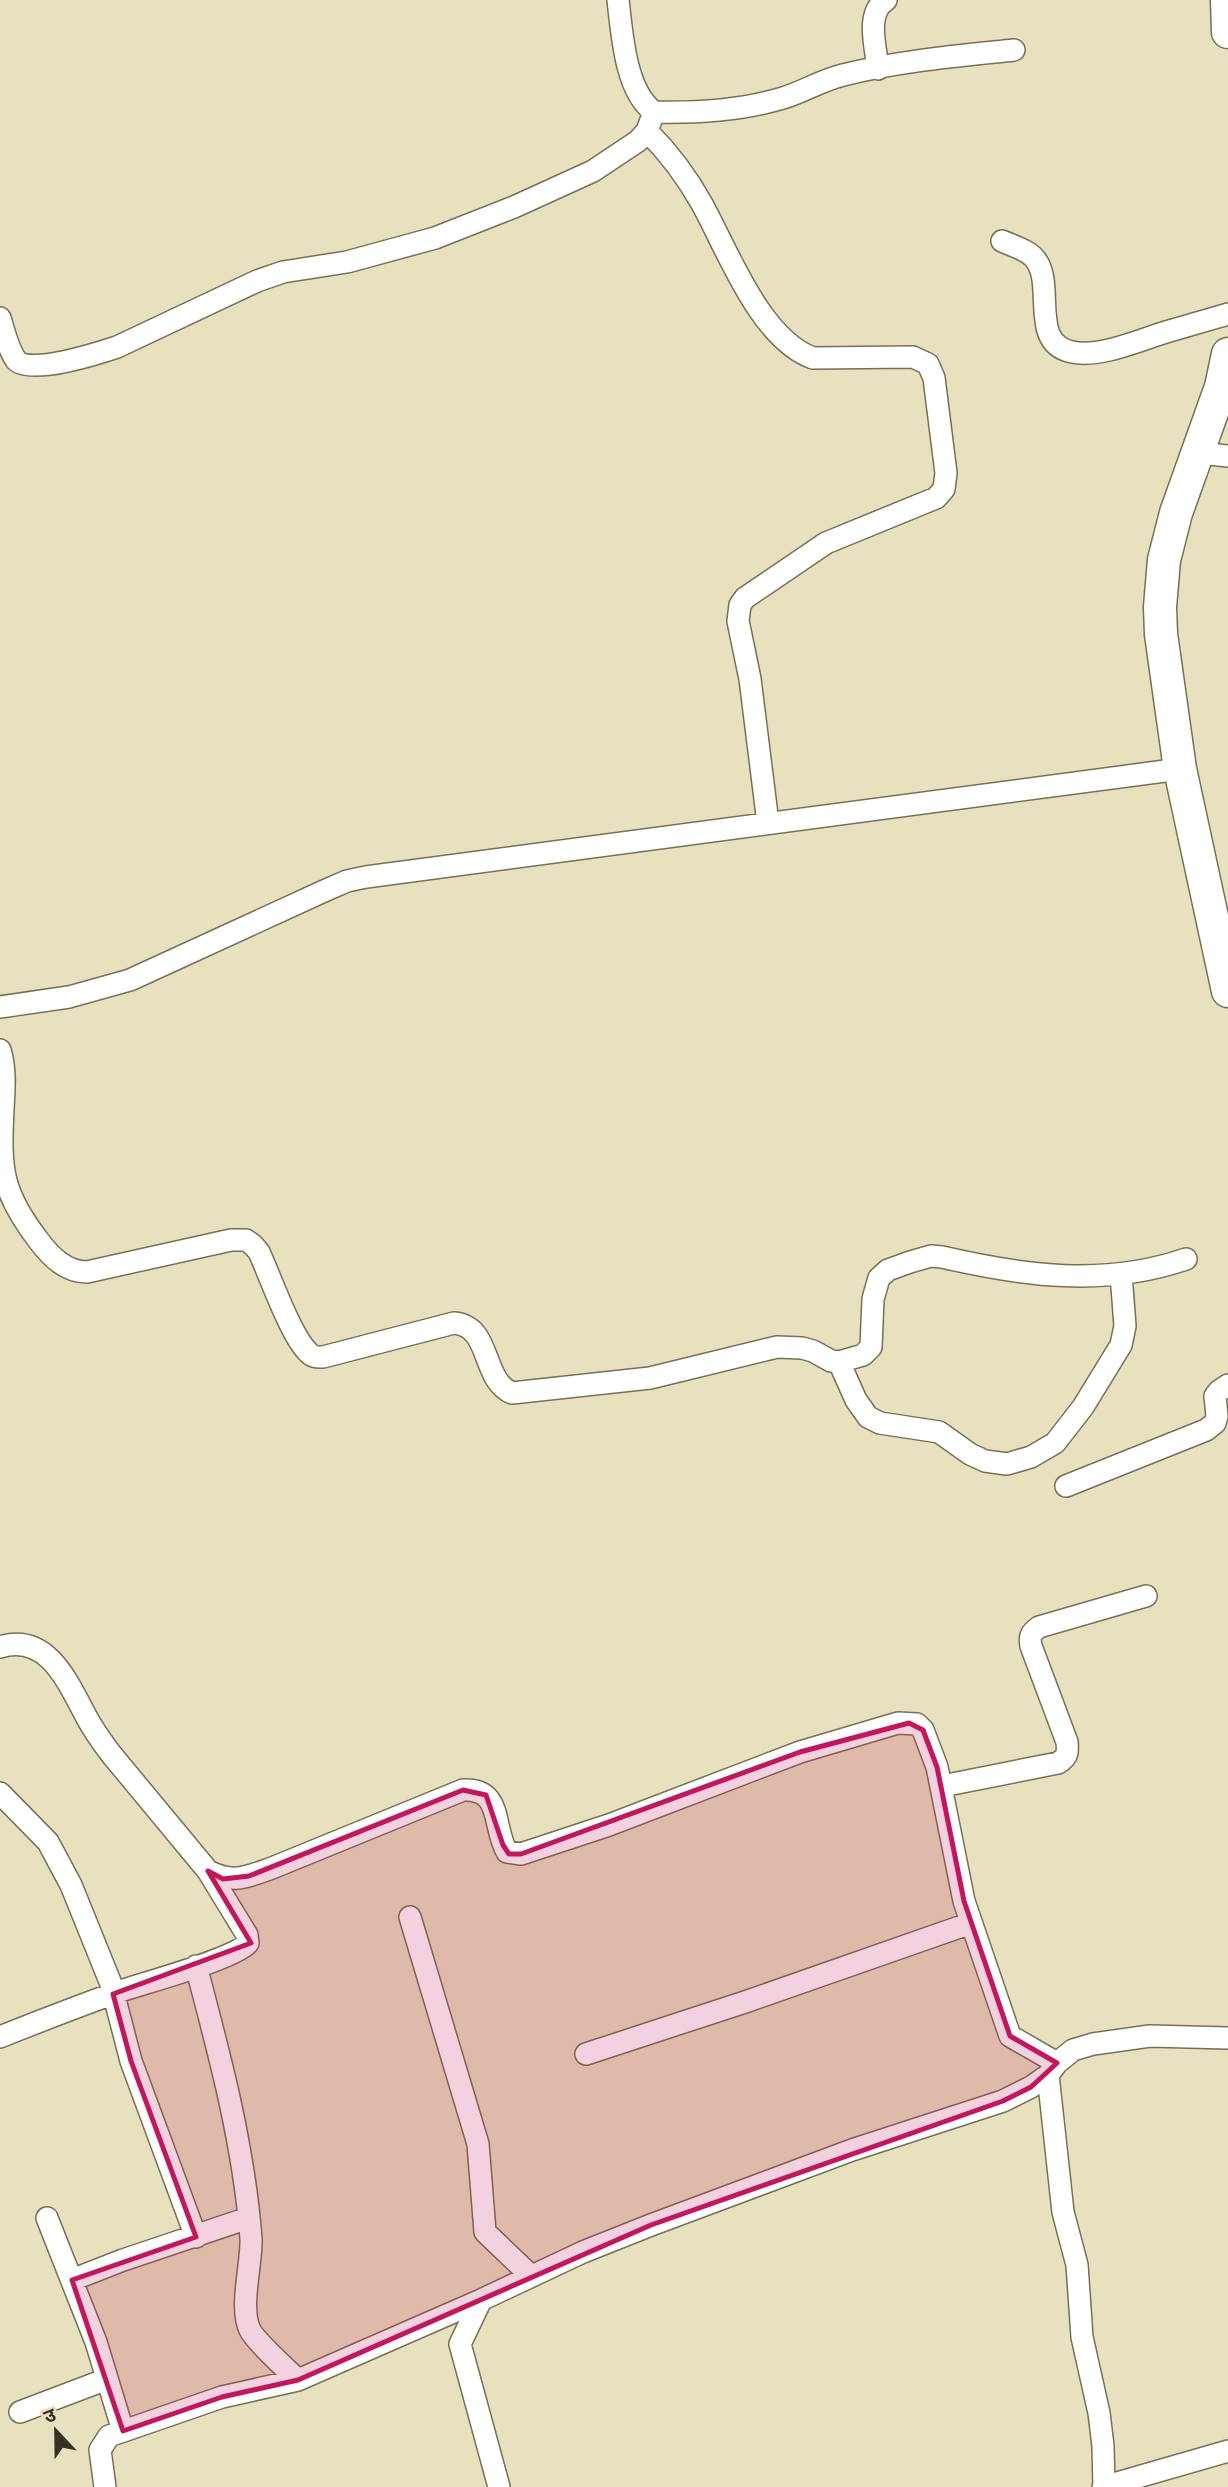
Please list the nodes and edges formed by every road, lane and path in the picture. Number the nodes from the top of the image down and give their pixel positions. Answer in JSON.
{"nodes":[{"id":1,"x":618,"y":0,"type":"edge"},
{"id":2,"x":886,"y":0,"type":"edge"},
{"id":3,"x":1227,"y":0,"type":"edge"},
{"id":4,"x":1228,"y":32,"type":"edge"},
{"id":5,"x":1014,"y":50,"type":"dead end"},
{"id":6,"x":878,"y":69,"type":"junction"},
{"id":7,"x":651,"y":121,"type":"junction"},
{"id":8,"x":1002,"y":241,"type":"dead end"},
{"id":9,"x":1228,"y":314,"type":"edge"},
{"id":10,"x":0,"y":318,"type":"edge"},
{"id":11,"x":4,"y":341,"type":"edge"},
{"id":12,"x":1228,"y":354,"type":"edge"},
{"id":13,"x":1213,"y":454,"type":"edge"},
{"id":14,"x":1180,"y":769,"type":"junction"},
{"id":15,"x":768,"y":823,"type":"junction"},
{"id":16,"x":1224,"y":957,"type":"edge"},
{"id":17,"x":1228,"y":991,"type":"edge"},
{"id":18,"x":0,"y":1007,"type":"edge"},
{"id":19,"x":0,"y":1050,"type":"edge"},
{"id":20,"x":1186,"y":1259,"type":"dead end"},
{"id":21,"x":1121,"y":1274,"type":"junction"},
{"id":22,"x":839,"y":1362,"type":"junction"},
{"id":23,"x":1228,"y":1385,"type":"edge"},
{"id":24,"x":1066,"y":1486,"type":"dead end"},
{"id":25,"x":1146,"y":1596,"type":"dead end"},
{"id":26,"x":0,"y":1647,"type":"edge"},
{"id":27,"x":942,"y":1786,"type":"junction"},
{"id":28,"x":0,"y":1793,"type":"edge"},
{"id":29,"x":208,"y":1871,"type":"junction"},
{"id":30,"x":410,"y":1917,"type":"dead end"},
{"id":31,"x":971,"y":1923,"type":"junction"},
{"id":32,"x":196,"y":1966,"type":"junction"},
{"id":33,"x":113,"y":1994,"type":"junction"},
{"id":34,"x":0,"y":2037,"type":"edge"},
{"id":35,"x":1228,"y":2038,"type":"edge"},
{"id":36,"x":586,"y":2054,"type":"dead end"},
{"id":37,"x":1052,"y":2069,"type":"junction"},
{"id":38,"x":47,"y":2218,"type":"dead end"},
{"id":39,"x":248,"y":2218,"type":"junction"},
{"id":40,"x":195,"y":2236,"type":"junction"},
{"id":41,"x":530,"y":2275,"type":"junction"},
{"id":42,"x":72,"y":2280,"type":"junction"},
{"id":43,"x":481,"y":2300,"type":"junction"},
{"id":44,"x":107,"y":2379,"type":"junction"},
{"id":45,"x":298,"y":2380,"type":"junction"},
{"id":46,"x":20,"y":2412,"type":"dead end"},
{"id":47,"x":124,"y":2431,"type":"junction"},
{"id":48,"x":1228,"y":2451,"type":"edge"},
{"id":49,"x":105,"y":2487,"type":"edge"},
{"id":50,"x":499,"y":2487,"type":"edge"},
{"id":51,"x":1103,"y":2487,"type":"edge"}],
"edges":[{"from":1,"to":7,"type":"street"},
{"from":2,"to":6,"type":"street"},
{"from":3,"to":4,"type":"street"},
{"from":5,"to":6,"type":"street"},
{"from":6,"to":7,"type":"street"},
{"from":7,"to":11,"type":"street"},
{"from":7,"to":15,"type":"street"},
{"from":8,"to":9,"type":"street"},
{"from":10,"to":11,"type":"street"},
{"from":12,"to":13,"type":"street"},
{"from":13,"to":14,"type":"street"},
{"from":14,"to":15,"type":"street"},
{"from":14,"to":16,"type":"street"},
{"from":15,"to":18,"type":"street"},
{"from":16,"to":17,"type":"street"},
{"from":19,"to":22,"type":"street"},
{"from":20,"to":21,"type":"street"},
{"from":21,"to":22,"type":"street"},
{"from":21,"to":22,"type":"street"},
{"from":23,"to":24,"type":"street"},
{"from":25,"to":27,"type":"street"},
{"from":26,"to":29,"type":"street"},
{"from":27,"to":29,"type":"street"},
{"from":27,"to":31,"type":"street"},
{"from":28,"to":33,"type":"street"},
{"from":29,"to":32,"type":"street"},
{"from":30,"to":41,"type":"street"},
{"from":31,"to":36,"type":"street"},
{"from":31,"to":37,"type":"street"},
{"from":32,"to":33,"type":"street"},
{"from":32,"to":39,"type":"street"},
{"from":33,"to":34,"type":"street"},
{"from":33,"to":40,"type":"street"},
{"from":35,"to":37,"type":"street"},
{"from":37,"to":41,"type":"street"},
{"from":37,"to":51,"type":"street"},
{"from":38,"to":42,"type":"street"},
{"from":39,"to":40,"type":"street"},
{"from":39,"to":45,"type":"street"},
{"from":40,"to":42,"type":"street"},
{"from":41,"to":43,"type":"street"},
{"from":42,"to":44,"type":"street"},
{"from":43,"to":45,"type":"street"},
{"from":43,"to":50,"type":"street"},
{"from":44,"to":46,"type":"street"},
{"from":44,"to":47,"type":"street"},
{"from":45,"to":47,"type":"street"},
{"from":47,"to":49,"type":"street"},
{"from":48,"to":51,"type":"street"}]}
